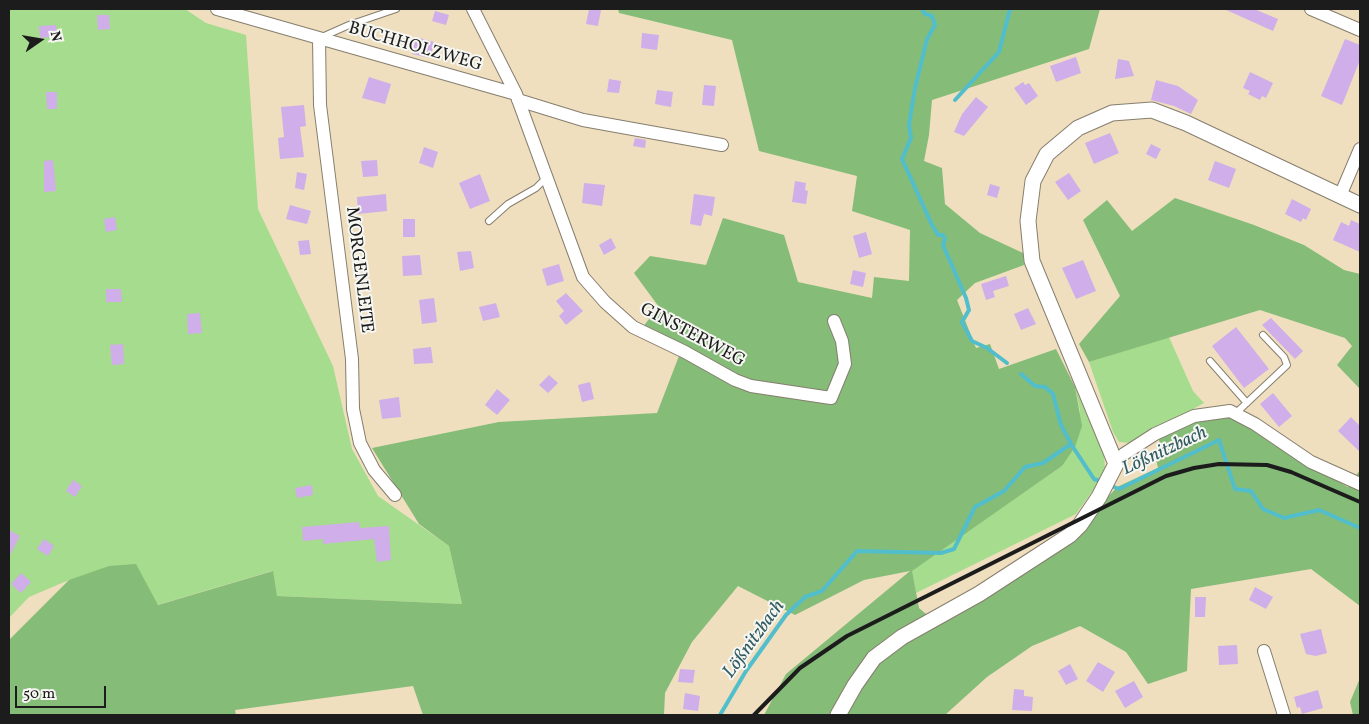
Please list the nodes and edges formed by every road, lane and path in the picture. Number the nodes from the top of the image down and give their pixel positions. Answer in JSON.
{"nodes":[{"id":1,"x":218,"y":9,"type":"edge"},
{"id":2,"x":396,"y":9,"type":"edge"},
{"id":3,"x":473,"y":9,"type":"edge"},
{"id":4,"x":1311,"y":9,"type":"edge"},
{"id":5,"x":1360,"y":30,"type":"edge"},
{"id":6,"x":319,"y":38,"type":"junction"},
{"id":7,"x":517,"y":97,"type":"junction"},
{"id":8,"x":722,"y":145,"type":"dead end"},
{"id":9,"x":1360,"y":149,"type":"edge"},
{"id":10,"x":546,"y":178,"type":"junction"},
{"id":11,"x":1340,"y":196,"type":"junction"},
{"id":12,"x":1360,"y":205,"type":"edge"},
{"id":13,"x":489,"y":221,"type":"dead end"},
{"id":14,"x":834,"y":322,"type":"dead end"},
{"id":15,"x":1263,"y":335,"type":"dead end"},
{"id":16,"x":1210,"y":361,"type":"dead end"},
{"id":17,"x":1247,"y":403,"type":"junction"},
{"id":18,"x":1236,"y":413,"type":"junction"},
{"id":19,"x":1116,"y":464,"type":"junction"},
{"id":20,"x":1360,"y":484,"type":"edge"},
{"id":21,"x":394,"y":495,"type":"dead end"},
{"id":22,"x":1264,"y":651,"type":"dead end"},
{"id":23,"x":838,"y":715,"type":"edge"},
{"id":24,"x":1284,"y":715,"type":"edge"}],
"edges":[{"from":1,"to":6,"type":"street","name":"BUCHHOLZWEG"},
{"from":2,"to":6,"type":"lane"},
{"from":3,"to":7,"type":"street","name":"GINSTERWEG"},
{"from":4,"to":5,"type":"street"},
{"from":6,"to":7,"type":"street","name":"BUCHHOLZWEG"},
{"from":6,"to":21,"type":"street","name":"MORGENLEITE"},
{"from":7,"to":8,"type":"street","name":"BUCHHOLZWEG"},
{"from":7,"to":10,"type":"street","name":"GINSTERWEG"},
{"from":9,"to":11,"type":"street"},
{"from":10,"to":13,"type":"lane"},
{"from":10,"to":14,"type":"street","name":"GINSTERWEG"},
{"from":11,"to":12,"type":"street"},
{"from":11,"to":19,"type":"street"},
{"from":15,"to":17,"type":"lane"},
{"from":16,"to":17,"type":"lane"},
{"from":17,"to":18,"type":"lane"},
{"from":18,"to":19,"type":"street"},
{"from":18,"to":20,"type":"street"},
{"from":19,"to":23,"type":"street"},
{"from":22,"to":24,"type":"street"}]}
